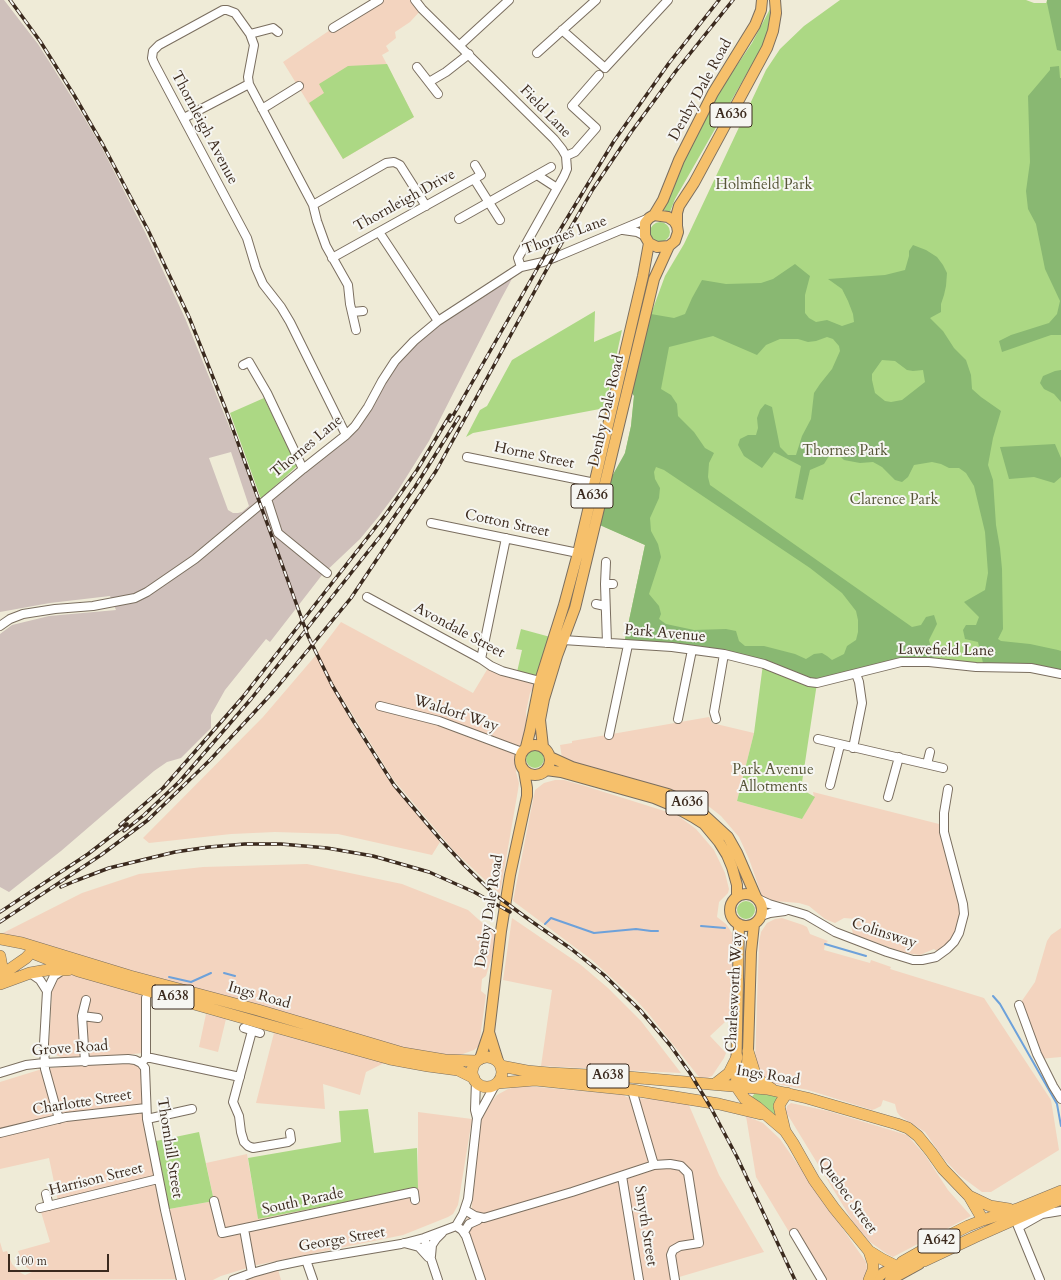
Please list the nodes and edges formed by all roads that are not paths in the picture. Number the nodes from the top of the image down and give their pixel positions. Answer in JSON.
{"nodes":[{"id":1,"x":379,"y":0,"type":"edge"},
{"id":2,"x":415,"y":0,"type":"edge"},
{"id":3,"x":509,"y":0,"type":"edge"},
{"id":4,"x":596,"y":0,"type":"edge"},
{"id":5,"x":668,"y":0,"type":"edge"},
{"id":6,"x":762,"y":0,"type":"edge"},
{"id":7,"x":770,"y":0,"type":"edge"},
{"id":8,"x":775,"y":0,"type":"edge"},
{"id":9,"x":755,"y":26,"type":"junction"},
{"id":10,"x":275,"y":27,"type":"dead end"},
{"id":11,"x":333,"y":28,"type":"dead end"},
{"id":12,"x":562,"y":30,"type":"junction"},
{"id":13,"x":250,"y":34,"type":"junction"},
{"id":14,"x":460,"y":45,"type":"junction"},
{"id":15,"x":537,"y":53,"type":"dead end"},
{"id":16,"x":469,"y":54,"type":"junction"},
{"id":17,"x":417,"y":67,"type":"dead end"},
{"id":18,"x":602,"y":72,"type":"junction"},
{"id":19,"x":429,"y":82,"type":"junction"},
{"id":20,"x":249,"y":84,"type":"junction"},
{"id":21,"x":298,"y":86,"type":"dead end"},
{"id":22,"x":438,"y":94,"type":"dead end"},
{"id":23,"x":262,"y":109,"type":"junction"},
{"id":24,"x":184,"y":118,"type":"junction"},
{"id":25,"x":566,"y":156,"type":"junction"},
{"id":26,"x":475,"y":165,"type":"dead end"},
{"id":27,"x":551,"y":167,"type":"dead end"},
{"id":28,"x":537,"y":175,"type":"junction"},
{"id":29,"x":476,"y":182,"type":"dead end"},
{"id":30,"x":557,"y":188,"type":"junction"},
{"id":31,"x":488,"y":202,"type":"junction"},
{"id":32,"x":313,"y":205,"type":"junction"},
{"id":33,"x":426,"y":206,"type":"junction"},
{"id":34,"x":652,"y":217,"type":"junction"},
{"id":35,"x":459,"y":219,"type":"dead end"},
{"id":36,"x":500,"y":220,"type":"dead end"},
{"id":37,"x":677,"y":226,"type":"junction"},
{"id":38,"x":623,"y":230,"type":"junction"},
{"id":39,"x":379,"y":232,"type":"junction"},
{"id":40,"x":647,"y":239,"type":"junction"},
{"id":41,"x":669,"y":246,"type":"junction"},
{"id":42,"x":332,"y":258,"type":"junction"},
{"id":43,"x":521,"y":267,"type":"junction"},
{"id":44,"x":353,"y":312,"type":"junction"},
{"id":45,"x":364,"y":312,"type":"dead end"},
{"id":46,"x":438,"y":320,"type":"junction"},
{"id":47,"x":356,"y":330,"type":"dead end"},
{"id":48,"x":243,"y":365,"type":"dead end"},
{"id":49,"x":346,"y":436,"type":"junction"},
{"id":50,"x":467,"y":457,"type":"dead end"},
{"id":51,"x":303,"y":468,"type":"junction"},
{"id":52,"x":595,"y":483,"type":"junction"},
{"id":53,"x":267,"y":499,"type":"junction"},
{"id":54,"x":431,"y":523,"type":"dead end"},
{"id":55,"x":506,"y":538,"type":"junction"},
{"id":56,"x":578,"y":553,"type":"junction"},
{"id":57,"x":608,"y":566,"type":"dead end"},
{"id":58,"x":327,"y":573,"type":"dead end"},
{"id":59,"x":367,"y":597,"type":"dead end"},
{"id":60,"x":596,"y":604,"type":"dead end"},
{"id":61,"x":605,"y":606,"type":"junction"},
{"id":62,"x":0,"y":626,"type":"edge"},
{"id":63,"x":563,"y":640,"type":"junction"},
{"id":64,"x":607,"y":643,"type":"junction"},
{"id":65,"x":628,"y":645,"type":"junction"},
{"id":66,"x":692,"y":650,"type":"junction"},
{"id":67,"x":724,"y":654,"type":"junction"},
{"id":68,"x":480,"y":659,"type":"junction"},
{"id":69,"x":764,"y":664,"type":"joint"},
{"id":70,"x":856,"y":674,"type":"junction"},
{"id":71,"x":1061,"y":674,"type":"edge"},
{"id":72,"x":540,"y":681,"type":"junction"},
{"id":73,"x":380,"y":706,"type":"dead end"},
{"id":74,"x":678,"y":719,"type":"dead end"},
{"id":75,"x":716,"y":719,"type":"dead end"},
{"id":76,"x":609,"y":735,"type":"dead end"},
{"id":77,"x":818,"y":739,"type":"dead end"},
{"id":78,"x":840,"y":745,"type":"junction"},
{"id":79,"x":543,"y":746,"type":"junction"},
{"id":80,"x":853,"y":748,"type":"junction"},
{"id":81,"x":524,"y":749,"type":"junction"},
{"id":82,"x":930,"y":752,"type":"dead end"},
{"id":83,"x":550,"y":757,"type":"junction"},
{"id":84,"x":899,"y":758,"type":"junction"},
{"id":85,"x":927,"y":764,"type":"junction"},
{"id":86,"x":943,"y":768,"type":"dead end"},
{"id":87,"x":524,"y":771,"type":"junction"},
{"id":88,"x":544,"y":772,"type":"junction"},
{"id":89,"x":830,"y":785,"type":"dead end"},
{"id":90,"x":948,"y":788,"type":"dead end"},
{"id":91,"x":527,"y":796,"type":"junction"},
{"id":92,"x":888,"y":797,"type":"dead end"},
{"id":93,"x":736,"y":897,"type":"junction"},
{"id":94,"x":757,"y":898,"type":"junction"},
{"id":95,"x":789,"y":910,"type":"junction"},
{"id":96,"x":757,"y":920,"type":"junction"},
{"id":97,"x":739,"y":924,"type":"junction"},
{"id":98,"x":4,"y":940,"type":"edge"},
{"id":99,"x":33,"y":950,"type":"junction"},
{"id":100,"x":0,"y":956,"type":"edge"},
{"id":101,"x":64,"y":970,"type":"junction"},
{"id":102,"x":78,"y":971,"type":"junction"},
{"id":103,"x":30,"y":972,"type":"junction"},
{"id":104,"x":2,"y":974,"type":"edge"},
{"id":105,"x":0,"y":984,"type":"edge"},
{"id":106,"x":47,"y":991,"type":"junction"},
{"id":107,"x":146,"y":998,"type":"dead end"},
{"id":108,"x":86,"y":1000,"type":"dead end"},
{"id":109,"x":1019,"y":1005,"type":"dead end"},
{"id":110,"x":82,"y":1016,"type":"junction"},
{"id":111,"x":282,"y":1017,"type":"junction"},
{"id":112,"x":98,"y":1018,"type":"dead end"},
{"id":113,"x":268,"y":1025,"type":"junction"},
{"id":114,"x":244,"y":1028,"type":"dead end"},
{"id":115,"x":489,"y":1032,"type":"junction"},
{"id":116,"x":306,"y":1035,"type":"junction"},
{"id":117,"x":748,"y":1051,"type":"junction"},
{"id":118,"x":737,"y":1057,"type":"junction"},
{"id":119,"x":479,"y":1060,"type":"junction"},
{"id":120,"x":144,"y":1061,"type":"junction"},
{"id":121,"x":85,"y":1062,"type":"junction"},
{"id":122,"x":44,"y":1063,"type":"junction"},
{"id":123,"x":500,"y":1064,"type":"junction"},
{"id":124,"x":0,"y":1073,"type":"edge"},
{"id":125,"x":240,"y":1078,"type":"junction"},
{"id":126,"x":475,"y":1080,"type":"junction"},
{"id":127,"x":496,"y":1084,"type":"junction"},
{"id":128,"x":715,"y":1084,"type":"junction"},
{"id":129,"x":741,"y":1089,"type":"junction"},
{"id":130,"x":632,"y":1090,"type":"junction"},
{"id":131,"x":775,"y":1091,"type":"junction"},
{"id":132,"x":787,"y":1093,"type":"junction"},
{"id":133,"x":1061,"y":1099,"type":"edge"},
{"id":134,"x":719,"y":1104,"type":"junction"},
{"id":135,"x":146,"y":1108,"type":"junction"},
{"id":136,"x":192,"y":1109,"type":"dead end"},
{"id":137,"x":768,"y":1116,"type":"junction"},
{"id":138,"x":59,"y":1118,"type":"junction"},
{"id":139,"x":477,"y":1118,"type":"junction"},
{"id":140,"x":147,"y":1119,"type":"junction"},
{"id":141,"x":785,"y":1131,"type":"junction"},
{"id":142,"x":0,"y":1133,"type":"edge"},
{"id":143,"x":290,"y":1133,"type":"dead end"},
{"id":144,"x":654,"y":1165,"type":"junction"},
{"id":145,"x":622,"y":1176,"type":"junction"},
{"id":146,"x":158,"y":1179,"type":"junction"},
{"id":147,"x":1061,"y":1191,"type":"edge"},
{"id":148,"x":46,"y":1194,"type":"dead end"},
{"id":149,"x":969,"y":1196,"type":"junction"},
{"id":150,"x":1061,"y":1199,"type":"edge"},
{"id":151,"x":415,"y":1200,"type":"dead end"},
{"id":152,"x":214,"y":1201,"type":"dead end"},
{"id":153,"x":49,"y":1206,"type":"junction"},
{"id":154,"x":40,"y":1208,"type":"dead end"},
{"id":155,"x":465,"y":1210,"type":"junction"},
{"id":156,"x":1061,"y":1211,"type":"edge"},
{"id":157,"x":1039,"y":1212,"type":"junction"},
{"id":158,"x":479,"y":1217,"type":"junction"},
{"id":159,"x":1017,"y":1218,"type":"junction"},
{"id":160,"x":982,"y":1220,"type":"junction"},
{"id":161,"x":997,"y":1221,"type":"junction"},
{"id":162,"x":456,"y":1226,"type":"junction"},
{"id":163,"x":244,"y":1229,"type":"junction"},
{"id":164,"x":446,"y":1230,"type":"junction"},
{"id":165,"x":464,"y":1232,"type":"junction"},
{"id":166,"x":794,"y":1233,"type":"dead end"},
{"id":167,"x":975,"y":1237,"type":"junction"},
{"id":168,"x":424,"y":1238,"type":"junction"},
{"id":169,"x":404,"y":1243,"type":"junction"},
{"id":170,"x":869,"y":1251,"type":"junction"},
{"id":171,"x":306,"y":1260,"type":"junction"},
{"id":172,"x":431,"y":1260,"type":"junction"},
{"id":173,"x":924,"y":1261,"type":"junction"},
{"id":174,"x":896,"y":1266,"type":"junction"},
{"id":175,"x":252,"y":1273,"type":"junction"},
{"id":176,"x":181,"y":1280,"type":"edge"},
{"id":177,"x":233,"y":1280,"type":"edge"},
{"id":178,"x":312,"y":1280,"type":"edge"},
{"id":179,"x":438,"y":1280,"type":"edge"},
{"id":180,"x":481,"y":1280,"type":"edge"},
{"id":181,"x":639,"y":1280,"type":"edge"},
{"id":182,"x":675,"y":1280,"type":"edge"},
{"id":183,"x":822,"y":1280,"type":"edge"},
{"id":184,"x":869,"y":1280,"type":"edge"},
{"id":185,"x":875,"y":1280,"type":"edge"},
{"id":186,"x":890,"y":1280,"type":"edge"},
{"id":187,"x":1040,"y":1280,"type":"edge"}],
"edges":[{"from":1,"to":11,"type":"street"},
{"from":2,"to":14,"type":"street","name":"Field Lane"},
{"from":3,"to":14,"type":"street"},
{"from":4,"to":12,"type":"street"},
{"from":5,"to":18,"type":"street"},
{"from":6,"to":9,"type":"main road","name":"Denby Dale Road","number":"A636"},
{"from":7,"to":9,"type":"main road","number":"A636"},
{"from":8,"to":37,"type":"main road","number":"A636"},
{"from":9,"to":34,"type":"main road","name":"Denby Dale Road","number":"A636"},
{"from":10,"to":13,"type":"street"},
{"from":12,"to":15,"type":"street"},
{"from":12,"to":18,"type":"street"},
{"from":13,"to":20,"type":"street"},
{"from":13,"to":24,"type":"street","name":"Thornleigh Avenue"},
{"from":14,"to":16,"type":"street","name":"Field Lane"},
{"from":16,"to":19,"type":"street"},
{"from":16,"to":25,"type":"street","name":"Field Lane"},
{"from":17,"to":19,"type":"street"},
{"from":18,"to":25,"type":"street"},
{"from":19,"to":22,"type":"street"},
{"from":20,"to":23,"type":"street"},
{"from":20,"to":24,"type":"street"},
{"from":21,"to":23,"type":"street"},
{"from":23,"to":32,"type":"street"},
{"from":24,"to":49,"type":"street","name":"Thornleigh Avenue"},
{"from":25,"to":30,"type":"street","name":"Field Lane"},
{"from":26,"to":33,"type":"street","name":"Thornleigh Drive"},
{"from":27,"to":28,"type":"street"},
{"from":28,"to":30,"type":"street"},
{"from":28,"to":31,"type":"street"},
{"from":29,"to":31,"type":"street"},
{"from":30,"to":43,"type":"street","name":"Field Lane"},
{"from":31,"to":35,"type":"street"},
{"from":31,"to":36,"type":"street"},
{"from":32,"to":33,"type":"street"},
{"from":32,"to":42,"type":"street"},
{"from":33,"to":39,"type":"street","name":"Thornleigh Drive"},
{"from":34,"to":37,"type":"main road"},
{"from":34,"to":38,"type":"street","name":"Thornes Lane"},
{"from":34,"to":40,"type":"main road","number":"A636"},
{"from":37,"to":41,"type":"main road","number":"A636"},
{"from":38,"to":40,"type":"street","name":"Thornes Lane"},
{"from":38,"to":43,"type":"street","name":"Thornes Lane"},
{"from":39,"to":42,"type":"street","name":"Thornleigh Drive"},
{"from":39,"to":46,"type":"street"},
{"from":40,"to":41,"type":"main road"},
{"from":40,"to":52,"type":"main road","name":"Denby Dale Road","number":"A636"},
{"from":41,"to":63,"type":"main road","name":"Denby Dale Road","number":"A636"},
{"from":42,"to":44,"type":"street"},
{"from":43,"to":46,"type":"street","name":"Thornes Lane"},
{"from":44,"to":45,"type":"street"},
{"from":44,"to":47,"type":"street"},
{"from":46,"to":49,"type":"street","name":"Thornes Lane"},
{"from":48,"to":51,"type":"street"},
{"from":49,"to":51,"type":"street","name":"Thornes Lane"},
{"from":50,"to":52,"type":"street","name":"Horne Street"},
{"from":51,"to":53,"type":"street","name":"Thornes Lane"},
{"from":52,"to":56,"type":"main road","name":"Denby Dale Road","number":"A636"},
{"from":53,"to":58,"type":"street"},
{"from":53,"to":62,"type":"street","name":"Thornes Lane"},
{"from":54,"to":55,"type":"street","name":"Cotton Street"},
{"from":55,"to":56,"type":"street","name":"Cotton Street"},
{"from":55,"to":68,"type":"street"},
{"from":56,"to":72,"type":"main road","name":"Denby Dale Road","number":"A636"},
{"from":57,"to":61,"type":"street"},
{"from":59,"to":68,"type":"street","name":"Avondale Street"},
{"from":60,"to":61,"type":"street"},
{"from":61,"to":64,"type":"street"},
{"from":63,"to":64,"type":"street","name":"Park Avenue"},
{"from":63,"to":79,"type":"main road","name":"Denby Dale Road","number":"A636"},
{"from":64,"to":65,"type":"street","name":"Park Avenue"},
{"from":65,"to":66,"type":"street","name":"Park Avenue"},
{"from":65,"to":76,"type":"street"},
{"from":66,"to":67,"type":"street","name":"Park Avenue"},
{"from":66,"to":74,"type":"street"},
{"from":67,"to":69,"type":"street","name":"Park Avenue"},
{"from":67,"to":75,"type":"street"},
{"from":68,"to":72,"type":"street","name":"Avondale Street"},
{"from":69,"to":70,"type":"street","name":"Lawefield Lane"},
{"from":70,"to":71,"type":"street","name":"Lawefield Lane"},
{"from":70,"to":80,"type":"street"},
{"from":72,"to":81,"type":"main road","name":"Denby Dale Road","number":"A636"},
{"from":73,"to":81,"type":"street","name":"Waldorf Way"},
{"from":77,"to":78,"type":"street"},
{"from":78,"to":80,"type":"street"},
{"from":78,"to":89,"type":"street"},
{"from":79,"to":81,"type":"main road"},
{"from":79,"to":83,"type":"main road","number":"A636"},
{"from":80,"to":84,"type":"street"},
{"from":81,"to":87,"type":"main road","number":"A636"},
{"from":82,"to":85,"type":"street"},
{"from":83,"to":88,"type":"main road","number":"A636"},
{"from":83,"to":94,"type":"main road","number":"A636"},
{"from":84,"to":85,"type":"street"},
{"from":84,"to":92,"type":"street"},
{"from":85,"to":86,"type":"street"},
{"from":87,"to":88,"type":"main road","number":"A636"},
{"from":87,"to":91,"type":"main road","name":"Denby Dale Road","number":"A636"},
{"from":88,"to":91,"type":"main road","name":"Denby Dale Road","number":"A636"},
{"from":88,"to":93,"type":"main road","number":"A636"},
{"from":90,"to":95,"type":"street","name":"Colinsway"},
{"from":91,"to":115,"type":"main road","name":"Denby Dale Road","number":"A636"},
{"from":93,"to":94,"type":"main road"},
{"from":93,"to":97,"type":"main road"},
{"from":94,"to":95,"type":"street","name":"Colinsway"},
{"from":94,"to":96,"type":"main road"},
{"from":95,"to":96,"type":"street","name":"Colinsway"},
{"from":96,"to":97,"type":"main road"},
{"from":96,"to":117,"type":"main road","name":"Charlesworth Way"},
{"from":97,"to":118,"type":"main road","name":"Charlesworth Way"},
{"from":98,"to":99,"type":"highway","name":"Ings Road","number":"A638"},
{"from":99,"to":102,"type":"highway","name":"Ings Road","number":"A638"},
{"from":99,"to":104,"type":"highway"},
{"from":99,"to":111,"type":"highway","name":"Ings Road","number":"A638"},
{"from":100,"to":104,"type":"highway"},
{"from":101,"to":102,"type":"highway","name":"Ings Road"},
{"from":101,"to":103,"type":"highway","name":"Ings Road"},
{"from":101,"to":106,"type":"street"},
{"from":102,"to":113,"type":"highway","name":"Ings Road","number":"A638"},
{"from":103,"to":105,"type":"highway","name":"Ings Road"},
{"from":103,"to":106,"type":"street"},
{"from":106,"to":122,"type":"street"},
{"from":107,"to":120,"type":"street","name":"Thornhill Street"},
{"from":108,"to":110,"type":"street"},
{"from":109,"to":133,"type":"street"},
{"from":110,"to":112,"type":"street"},
{"from":110,"to":121,"type":"street"},
{"from":111,"to":113,"type":"highway"},
{"from":111,"to":116,"type":"highway"},
{"from":111,"to":119,"type":"highway","name":"Ings Road","number":"A638"},
{"from":113,"to":116,"type":"highway","name":"Ings Road","number":"A638"},
{"from":114,"to":125,"type":"street"},
{"from":115,"to":119,"type":"main road","name":"Denby Dale Road","number":"A636"},
{"from":115,"to":123,"type":"main road","name":"Denby Dale Road","number":"A636"},
{"from":116,"to":126,"type":"highway","name":"Ings Road","number":"A638"},
{"from":117,"to":129,"type":"main road","name":"Charlesworth Way"},
{"from":117,"to":131,"type":"highway"},
{"from":118,"to":128,"type":"highway"},
{"from":118,"to":129,"type":"main road","name":"Charlesworth Way"},
{"from":119,"to":123,"type":"highway","number":"A638"},
{"from":119,"to":126,"type":"highway"},
{"from":120,"to":121,"type":"street","name":"Grove Road"},
{"from":120,"to":125,"type":"street","name":"Grove Road"},
{"from":120,"to":135,"type":"street","name":"Thornhill Street"},
{"from":121,"to":122,"type":"street","name":"Grove Road"},
{"from":122,"to":124,"type":"street","name":"Grove Road"},
{"from":122,"to":138,"type":"street"},
{"from":123,"to":127,"type":"highway"},
{"from":123,"to":128,"type":"highway","name":"Ings Road","number":"A638"},
{"from":125,"to":143,"type":"street"},
{"from":126,"to":127,"type":"highway","number":"A638"},
{"from":126,"to":139,"type":"street"},
{"from":127,"to":130,"type":"highway","number":"A638"},
{"from":127,"to":139,"type":"street"},
{"from":128,"to":129,"type":"highway","name":"Ings Road","number":"A638"},
{"from":129,"to":131,"type":"highway","name":"Ings Road","number":"A638"},
{"from":129,"to":134,"type":"highway"},
{"from":129,"to":137,"type":"highway","number":"A638"},
{"from":130,"to":134,"type":"highway","number":"A638"},
{"from":130,"to":144,"type":"street"},
{"from":131,"to":132,"type":"highway","name":"Ings Road","number":"A638"},
{"from":132,"to":141,"type":"highway","name":"Quebec Street","number":"A638"},
{"from":132,"to":149,"type":"highway","name":"Ings Road","number":"A638"},
{"from":134,"to":137,"type":"highway","name":"Quebec Street","number":"A638"},
{"from":135,"to":138,"type":"street","name":"Charlotte Street"},
{"from":135,"to":140,"type":"street","name":"Thornhill Street"},
{"from":136,"to":140,"type":"street"},
{"from":137,"to":141,"type":"highway","name":"Quebec Street","number":"A638"},
{"from":138,"to":142,"type":"street","name":"Charlotte Street"},
{"from":139,"to":155,"type":"street"},
{"from":140,"to":146,"type":"street","name":"Thornhill Street"},
{"from":141,"to":170,"type":"highway","name":"Quebec Street","number":"A638"},
{"from":144,"to":145,"type":"street"},
{"from":144,"to":182,"type":"street"},
{"from":145,"to":158,"type":"street"},
{"from":145,"to":181,"type":"street","name":"Smyth Street"},
{"from":146,"to":153,"type":"street","name":"Harrison Street"},
{"from":146,"to":176,"type":"street","name":"Thornhill Street"},
{"from":147,"to":159,"type":"highway","number":"A638"},
{"from":148,"to":153,"type":"street"},
{"from":149,"to":159,"type":"highway","number":"A638"},
{"from":149,"to":160,"type":"highway","name":"Ings Road","number":"A638"},
{"from":150,"to":157,"type":"highway","number":"A638"},
{"from":151,"to":163,"type":"street","name":"South Parade"},
{"from":152,"to":163,"type":"street","name":"South Parade"},
{"from":153,"to":154,"type":"street","name":"Harrison Street"},
{"from":155,"to":158,"type":"street"},
{"from":155,"to":162,"type":"street"},
{"from":156,"to":157,"type":"street"},
{"from":157,"to":159,"type":"highway","number":"A638"},
{"from":158,"to":165,"type":"street"},
{"from":159,"to":161,"type":"highway","number":"A638"},
{"from":159,"to":187,"type":"street"},
{"from":160,"to":161,"type":"highway","number":"A642"},
{"from":160,"to":167,"type":"highway"},
{"from":160,"to":174,"type":"highway","number":"A642"},
{"from":161,"to":167,"type":"highway","number":"A638"},
{"from":162,"to":164,"type":"street","name":"George Street"},
{"from":162,"to":165,"type":"street"},
{"from":163,"to":175,"type":"street"},
{"from":164,"to":168,"type":"street","name":"George Street"},
{"from":164,"to":172,"type":"street"},
{"from":165,"to":180,"type":"street"},
{"from":166,"to":183,"type":"street"},
{"from":167,"to":173,"type":"highway","number":"A638"},
{"from":168,"to":169,"type":"street","name":"George Street"},
{"from":168,"to":172,"type":"street"},
{"from":169,"to":171,"type":"street","name":"George Street"},
{"from":169,"to":172,"type":"street"},
{"from":170,"to":174,"type":"highway","name":"Quebec Street","number":"A638"},
{"from":170,"to":184,"type":"highway"},
{"from":171,"to":175,"type":"street","name":"George Street"},
{"from":171,"to":178,"type":"street"},
{"from":172,"to":179,"type":"street"},
{"from":173,"to":174,"type":"highway","number":"A638"},
{"from":173,"to":186,"type":"main road","number":"A642"},
{"from":174,"to":185,"type":"main road","number":"A642"},
{"from":175,"to":177,"type":"street","name":"George Street"}]}
